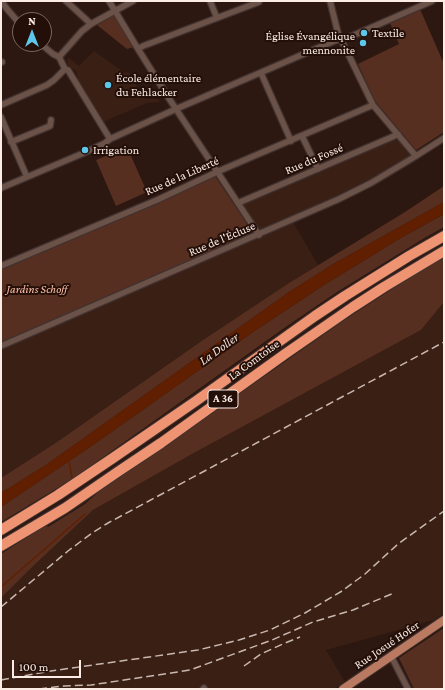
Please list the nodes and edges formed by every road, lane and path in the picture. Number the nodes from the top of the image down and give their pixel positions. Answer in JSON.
{"nodes":[{"id":1,"x":1,"y":1,"type":"edge"},
{"id":2,"x":66,"y":1,"type":"edge"},
{"id":3,"x":110,"y":1,"type":"edge"},
{"id":4,"x":132,"y":1,"type":"edge"},
{"id":5,"x":210,"y":1,"type":"edge"},
{"id":6,"x":259,"y":1,"type":"edge"},
{"id":7,"x":330,"y":1,"type":"edge"},
{"id":8,"x":432,"y":1,"type":"edge"},
{"id":9,"x":247,"y":4,"type":"edge"},
{"id":10,"x":115,"y":11,"type":"junction"},
{"id":11,"x":12,"y":15,"type":"edge"},
{"id":12,"x":217,"y":18,"type":"junction"},
{"id":13,"x":91,"y":24,"type":"junction"},
{"id":14,"x":342,"y":40,"type":"junction"},
{"id":15,"x":138,"y":49,"type":"junction"},
{"id":16,"x":51,"y":52,"type":"edge"},
{"id":17,"x":59,"y":57,"type":"junction"},
{"id":18,"x":65,"y":69,"type":"junction"},
{"id":19,"x":261,"y":72,"type":"junction"},
{"id":20,"x":1,"y":105,"type":"edge"},
{"id":21,"x":373,"y":105,"type":"junction"},
{"id":22,"x":176,"y":109,"type":"junction"},
{"id":23,"x":1,"y":117,"type":"edge"},
{"id":24,"x":51,"y":120,"type":"dead end"},
{"id":25,"x":398,"y":134,"type":"junction"},
{"id":26,"x":302,"y":136,"type":"junction"},
{"id":27,"x":444,"y":138,"type":"edge"},
{"id":28,"x":110,"y":139,"type":"junction"},
{"id":29,"x":291,"y":141,"type":"junction"},
{"id":30,"x":11,"y":142,"type":"junction"},
{"id":31,"x":416,"y":156,"type":"junction"},
{"id":32,"x":318,"y":169,"type":"junction"},
{"id":33,"x":217,"y":172,"type":"junction"},
{"id":34,"x":27,"y":177,"type":"junction"},
{"id":35,"x":1,"y":188,"type":"edge"},
{"id":36,"x":238,"y":203,"type":"junction"},
{"id":37,"x":259,"y":235,"type":"junction"},
{"id":38,"x":444,"y":236,"type":"edge"},
{"id":39,"x":444,"y":251,"type":"edge"},
{"id":40,"x":1,"y":266,"type":"edge"},
{"id":41,"x":1,"y":346,"type":"edge"},
{"id":42,"x":1,"y":530,"type":"edge"},
{"id":43,"x":1,"y":546,"type":"edge"},
{"id":44,"x":444,"y":620,"type":"edge"},
{"id":45,"x":391,"y":656,"type":"junction"},
{"id":46,"x":343,"y":689,"type":"edge"},
{"id":47,"x":408,"y":689,"type":"edge"}],
"edges":[{"from":1,"to":11,"type":"street"},
{"from":2,"to":13,"type":"street"},
{"from":3,"to":10,"type":"street"},
{"from":4,"to":10,"type":"street"},
{"from":5,"to":12,"type":"street"},
{"from":6,"to":9,"type":"street"},
{"from":7,"to":14,"type":"street"},
{"from":8,"to":14,"type":"street"},
{"from":9,"to":12,"type":"street"},
{"from":10,"to":13,"type":"street"},
{"from":10,"to":15,"type":"street"},
{"from":12,"to":15,"type":"street"},
{"from":13,"to":17,"type":"street"},
{"from":14,"to":19,"type":"street"},
{"from":14,"to":21,"type":"street"},
{"from":15,"to":22,"type":"street"},
{"from":16,"to":17,"type":"street"},
{"from":17,"to":18,"type":"street"},
{"from":18,"to":20,"type":"street"},
{"from":18,"to":28,"type":"street"},
{"from":19,"to":22,"type":"street"},
{"from":19,"to":29,"type":"street"},
{"from":21,"to":25,"type":"street"},
{"from":21,"to":26,"type":"street","name":"Rue de la Liberté"},
{"from":22,"to":28,"type":"street"},
{"from":22,"to":33,"type":"street"},
{"from":23,"to":30,"type":"street"},
{"from":24,"to":30,"type":"street"},
{"from":25,"to":31,"type":"street"},
{"from":25,"to":32,"type":"street","name":"Rue du Fossé"},
{"from":26,"to":29,"type":"street","name":"Rue de la Liberté"},
{"from":26,"to":32,"type":"street"},
{"from":27,"to":31,"type":"street","name":"Rue de l'Écluse"},
{"from":28,"to":34,"type":"street"},
{"from":29,"to":33,"type":"street","name":"Rue de la Liberté"},
{"from":30,"to":34,"type":"street"},
{"from":31,"to":37,"type":"street","name":"Rue de l'Écluse"},
{"from":32,"to":36,"type":"street","name":"Rue du Fossé"},
{"from":33,"to":36,"type":"street"},
{"from":33,"to":40,"type":"street","name":"Rue de la Liberté"},
{"from":34,"to":35,"type":"street"},
{"from":36,"to":37,"type":"street"},
{"from":37,"to":41,"type":"street","name":"Rue de l'Écluse"},
{"from":38,"to":42,"type":"highway","name":"La Comtoise","number":"A 36"},
{"from":39,"to":43,"type":"highway","name":"La Comtoise","number":"A 36"},
{"from":44,"to":45,"type":"main road","name":"Rue Josué Hofer"},
{"from":45,"to":46,"type":"main road","name":"Rue Josué Hofer"},
{"from":45,"to":47,"type":"street"}]}
